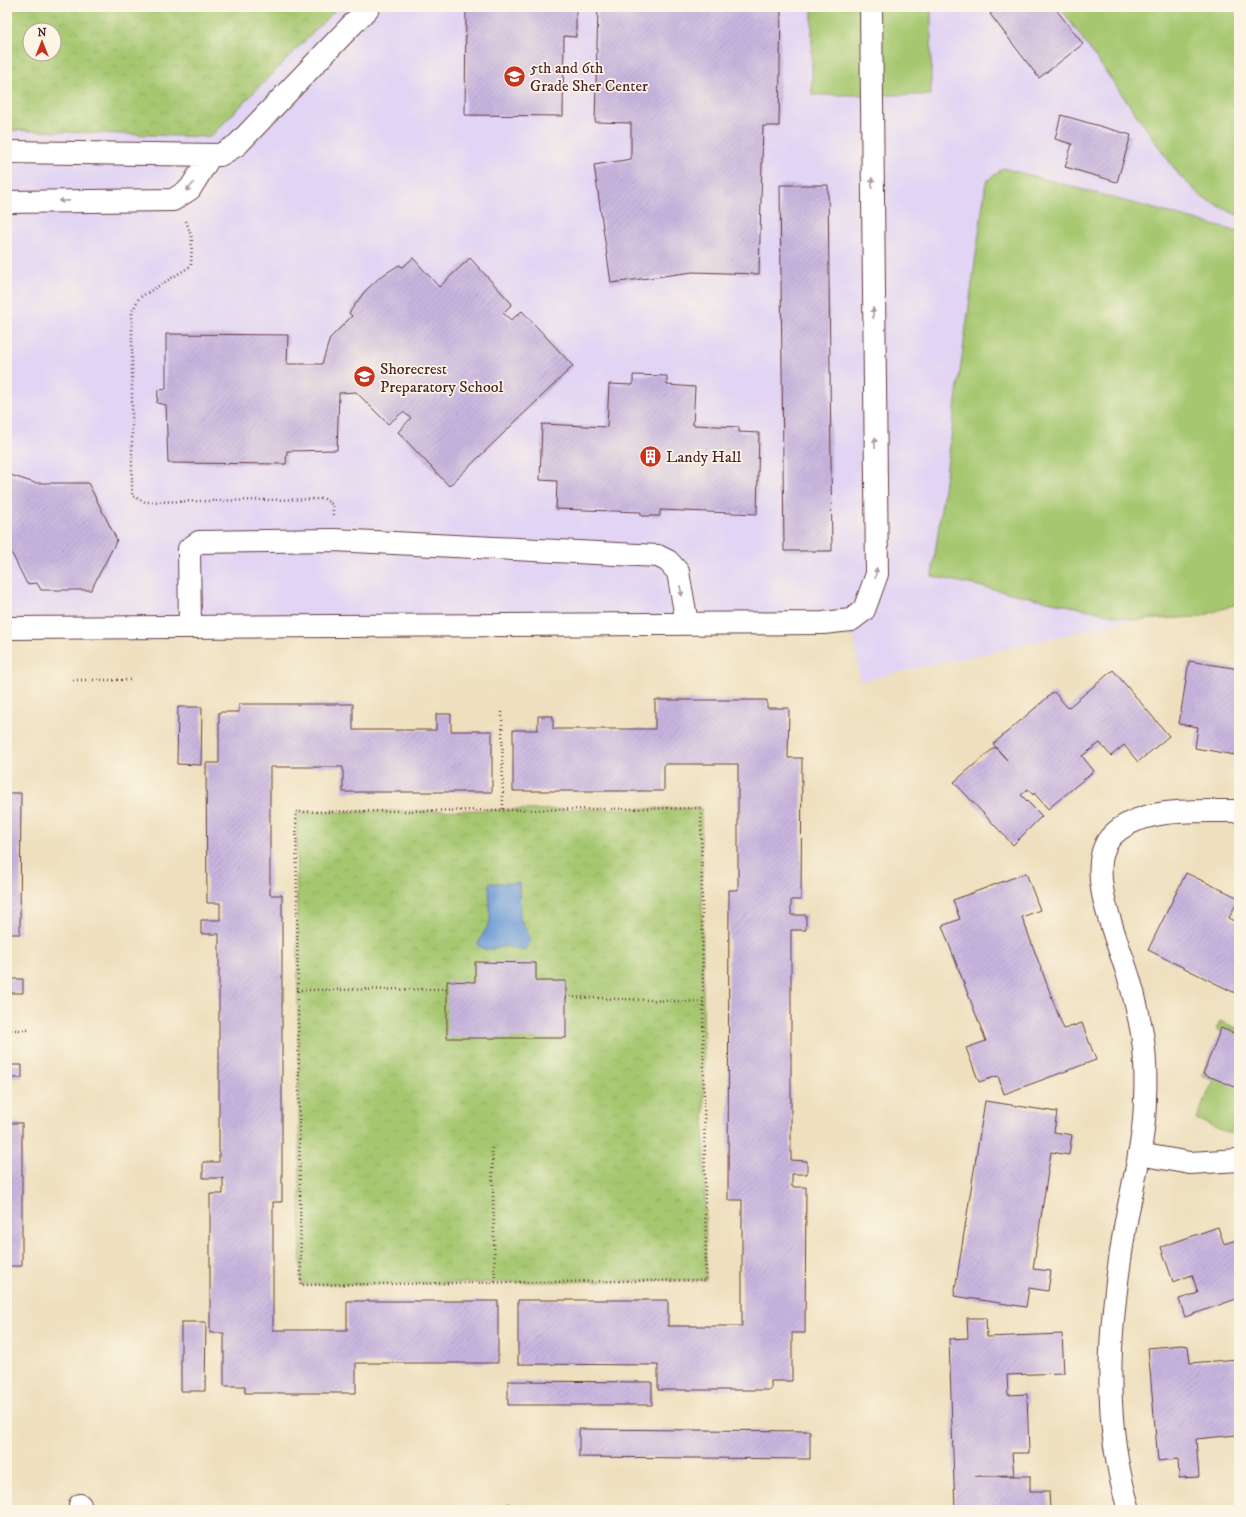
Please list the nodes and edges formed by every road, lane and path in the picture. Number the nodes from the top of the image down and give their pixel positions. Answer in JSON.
{"nodes":[{"id":1,"x":369,"y":7,"type":"edge"},
{"id":2,"x":871,"y":7,"type":"edge"},
{"id":3,"x":7,"y":152,"type":"edge"},
{"id":4,"x":211,"y":155,"type":"junction"},
{"id":5,"x":178,"y":197,"type":"junction"},
{"id":6,"x":7,"y":202,"type":"edge"},
{"id":7,"x":333,"y":540,"type":"junction"},
{"id":8,"x":687,"y":623,"type":"junction"},
{"id":9,"x":190,"y":627,"type":"junction"},
{"id":10,"x":7,"y":628,"type":"edge"},
{"id":11,"x":73,"y":680,"type":"dead end"},
{"id":12,"x":132,"y":680,"type":"dead end"},
{"id":13,"x":502,"y":712,"type":"dead end"},
{"id":14,"x":503,"y":810,"type":"junction"},
{"id":15,"x":1238,"y":812,"type":"edge"},
{"id":16,"x":447,"y":989,"type":"dead end"},
{"id":17,"x":297,"y":990,"type":"junction"},
{"id":18,"x":566,"y":997,"type":"dead end"},
{"id":19,"x":703,"y":1002,"type":"junction"},
{"id":20,"x":7,"y":1030,"type":"edge"},
{"id":21,"x":31,"y":1030,"type":"dead end"},
{"id":22,"x":492,"y":1148,"type":"dead end"},
{"id":23,"x":1140,"y":1154,"type":"junction"},
{"id":24,"x":1239,"y":1160,"type":"edge"},
{"id":25,"x":494,"y":1282,"type":"junction"},
{"id":26,"x":508,"y":1503,"type":"dead end"},
{"id":27,"x":508,"y":1510,"type":"edge"},
{"id":28,"x":1129,"y":1510,"type":"edge"}],
"edges":[{"from":1,"to":4,"type":"street"},
{"from":8,"to":2,"type":"street","one_way":true},
{"from":3,"to":4,"type":"street"},
{"from":4,"to":5,"type":"street","one_way":true},
{"from":5,"to":6,"type":"street","one_way":true},
{"from":5,"to":7,"type":"path"},
{"from":7,"to":8,"type":"street","one_way":true},
{"from":7,"to":9,"type":"street"},
{"from":8,"to":9,"type":"street"},
{"from":9,"to":10,"type":"street"},
{"from":11,"to":12,"type":"path"},
{"from":13,"to":14,"type":"path"},
{"from":14,"to":17,"type":"path"},
{"from":14,"to":19,"type":"path"},
{"from":15,"to":23,"type":"street"},
{"from":16,"to":17,"type":"path"},
{"from":17,"to":25,"type":"path"},
{"from":18,"to":19,"type":"path"},
{"from":19,"to":25,"type":"path"},
{"from":20,"to":21,"type":"path"},
{"from":22,"to":25,"type":"path"},
{"from":23,"to":24,"type":"street"},
{"from":23,"to":28,"type":"street"},
{"from":26,"to":27,"type":"path"}]}
